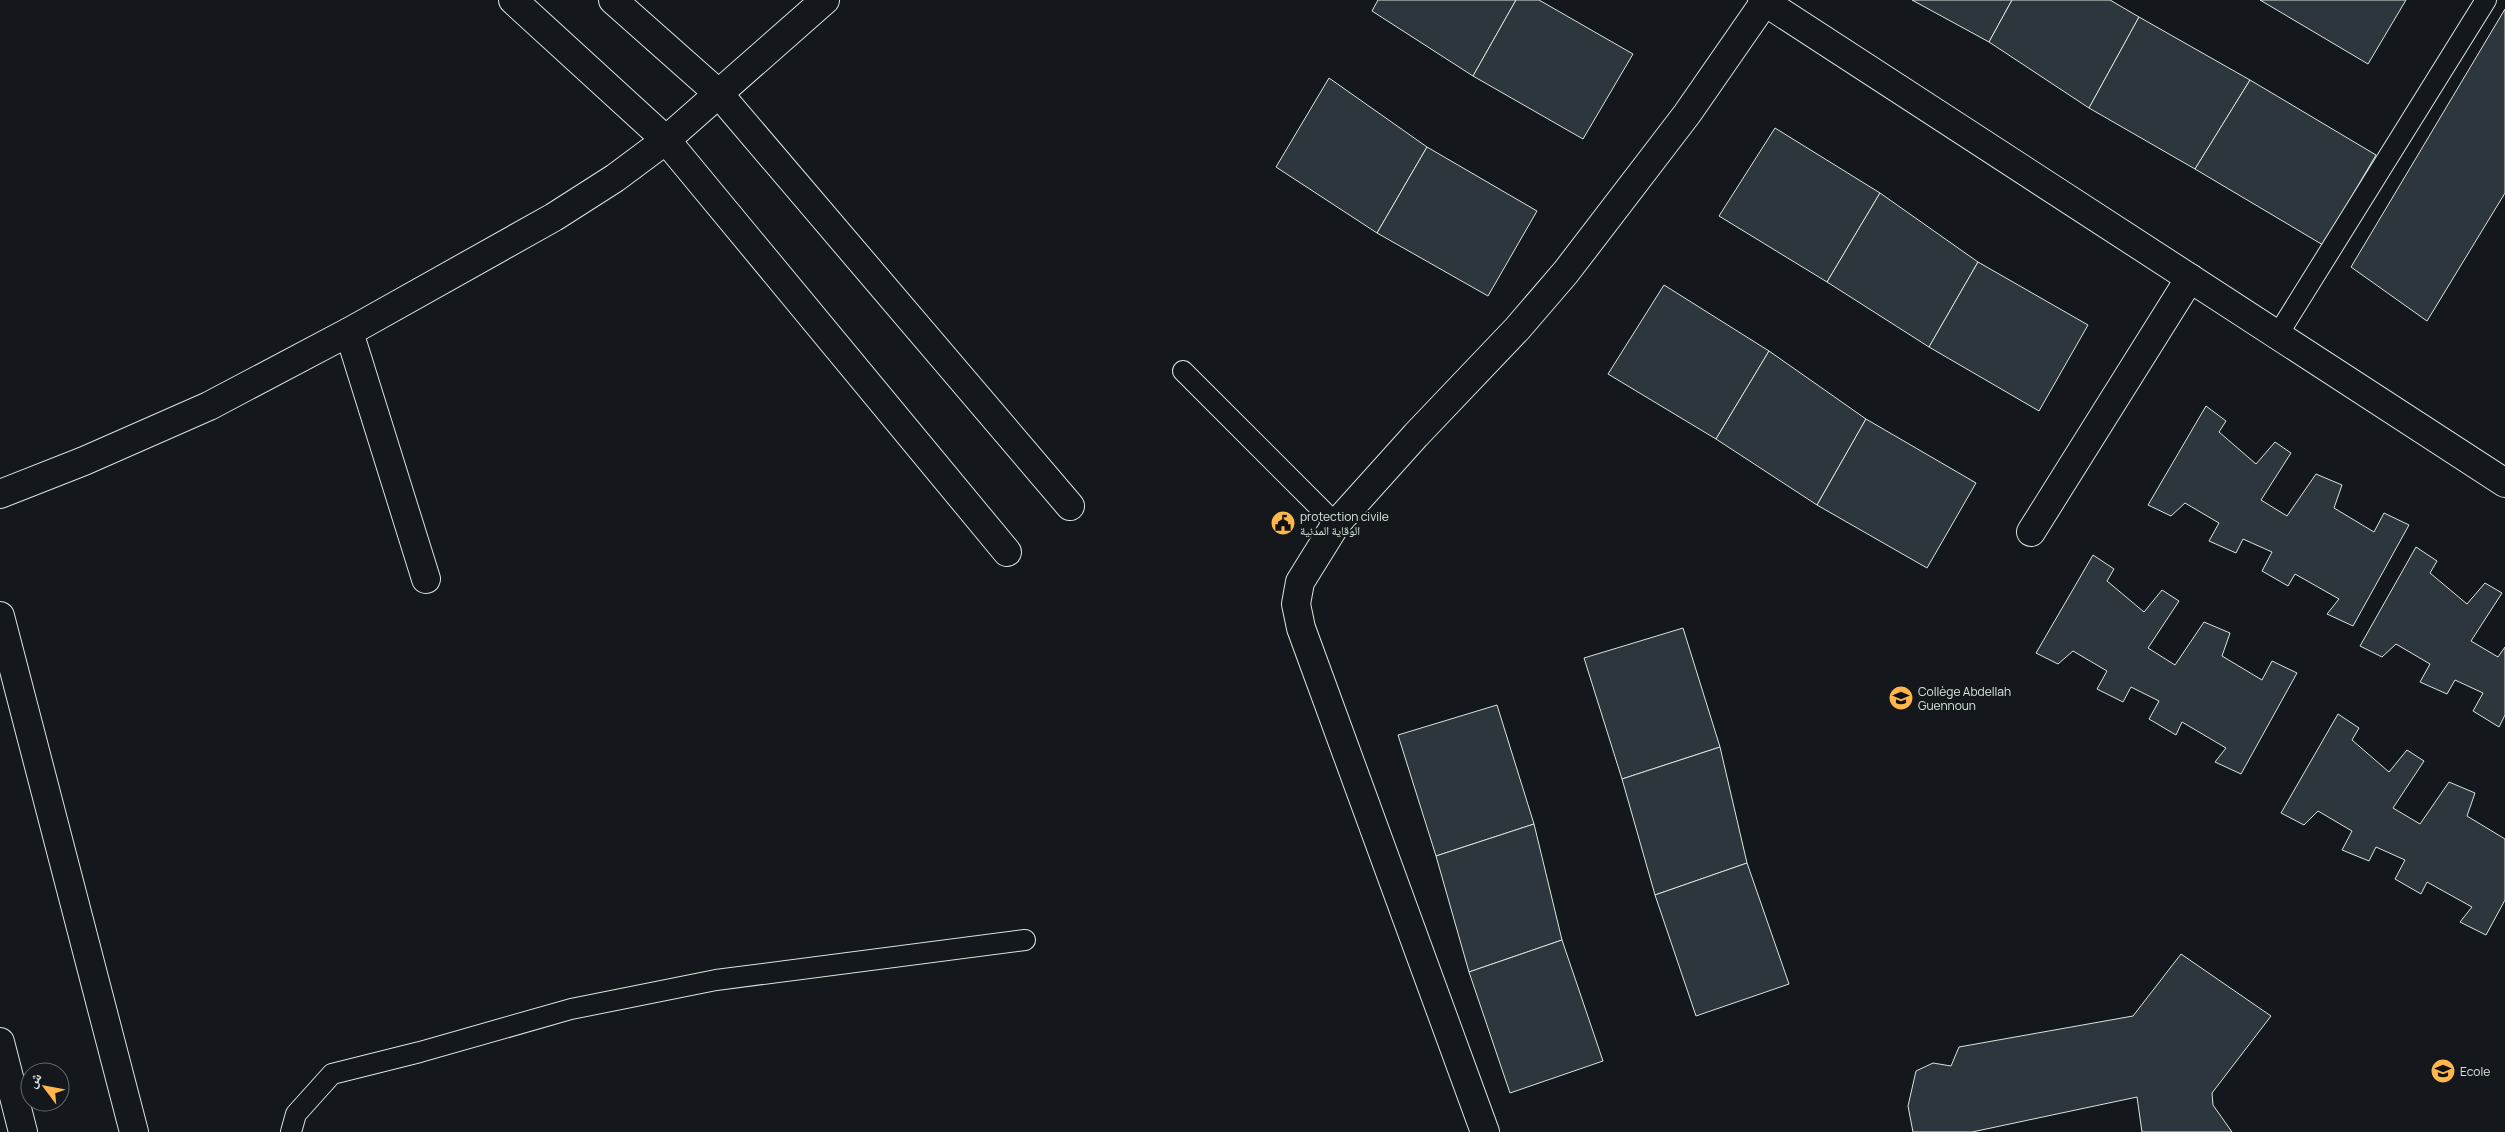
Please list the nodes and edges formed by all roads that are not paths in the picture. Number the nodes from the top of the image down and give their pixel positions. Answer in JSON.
{"nodes":[{"id":1,"x":513,"y":0,"type":"edge"},
{"id":2,"x":613,"y":0,"type":"edge"},
{"id":3,"x":824,"y":0,"type":"edge"},
{"id":4,"x":2486,"y":0,"type":"edge"},
{"id":5,"x":1764,"y":1,"type":"edge"},
{"id":6,"x":719,"y":94,"type":"junction"},
{"id":7,"x":666,"y":140,"type":"junction"},
{"id":8,"x":2190,"y":278,"type":"junction"},
{"id":9,"x":349,"y":332,"type":"junction"},
{"id":10,"x":2277,"y":336,"type":"junction"},
{"id":11,"x":1183,"y":370,"type":"dead end"},
{"id":12,"x":2505,"y":483,"type":"edge"},
{"id":13,"x":0,"y":494,"type":"edge"},
{"id":14,"x":1070,"y":506,"type":"dead end"},
{"id":15,"x":1336,"y":524,"type":"junction"},
{"id":16,"x":2031,"y":532,"type":"dead end"},
{"id":17,"x":1006,"y":552,"type":"dead end"},
{"id":18,"x":426,"y":579,"type":"dead end"},
{"id":19,"x":0,"y":616,"type":"edge"},
{"id":20,"x":1025,"y":940,"type":"dead end"},
{"id":21,"x":0,"y":1042,"type":"edge"},
{"id":22,"x":23,"y":1132,"type":"edge"},
{"id":23,"x":134,"y":1132,"type":"edge"},
{"id":24,"x":291,"y":1132,"type":"edge"},
{"id":25,"x":1485,"y":1132,"type":"edge"}],
"edges":[{"from":1,"to":7,"type":"street"},
{"from":2,"to":6,"type":"street"},
{"from":3,"to":6,"type":"street"},
{"from":4,"to":10,"type":"lane"},
{"from":5,"to":8,"type":"street"},
{"from":5,"to":15,"type":"street"},
{"from":6,"to":7,"type":"street"},
{"from":6,"to":14,"type":"street"},
{"from":7,"to":9,"type":"street"},
{"from":7,"to":17,"type":"street"},
{"from":8,"to":10,"type":"street"},
{"from":8,"to":16,"type":"street"},
{"from":9,"to":13,"type":"street"},
{"from":9,"to":18,"type":"street"},
{"from":10,"to":12,"type":"street"},
{"from":11,"to":15,"type":"lane"},
{"from":15,"to":25,"type":"street"},
{"from":19,"to":23,"type":"street"},
{"from":20,"to":24,"type":"lane"},
{"from":21,"to":22,"type":"street"}]}
